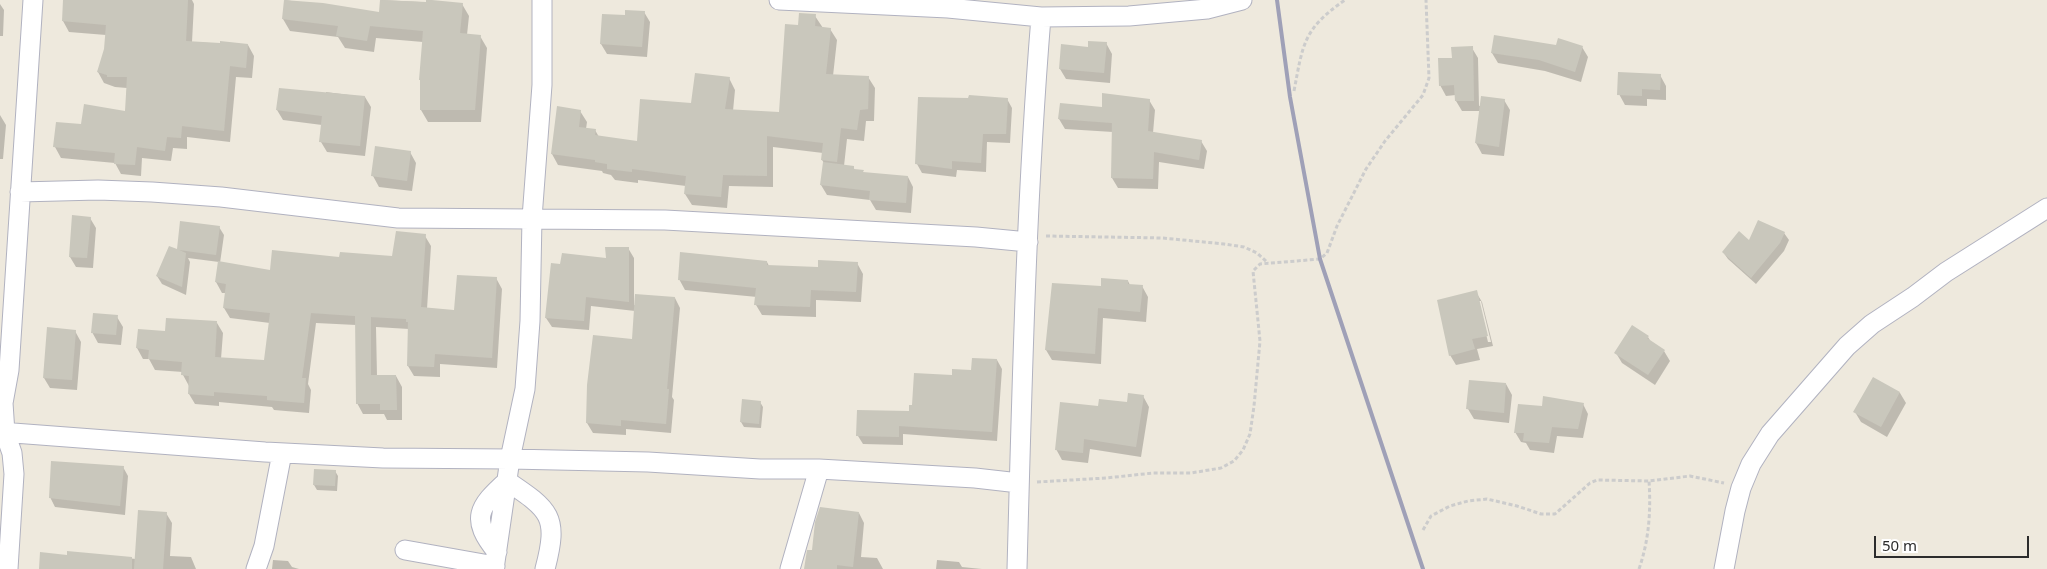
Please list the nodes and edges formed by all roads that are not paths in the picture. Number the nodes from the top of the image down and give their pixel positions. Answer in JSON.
{"nodes":[{"id":1,"x":32,"y":0,"type":"edge"},
{"id":2,"x":542,"y":0,"type":"edge"},
{"id":3,"x":779,"y":0,"type":"edge"},
{"id":4,"x":1242,"y":0,"type":"edge"},
{"id":5,"x":1041,"y":17,"type":"junction"},
{"id":6,"x":20,"y":192,"type":"junction"},
{"id":7,"x":2047,"y":208,"type":"edge"},
{"id":8,"x":532,"y":218,"type":"junction"},
{"id":9,"x":1028,"y":238,"type":"junction"},
{"id":10,"x":3,"y":432,"type":"edge"},
{"id":11,"x":282,"y":453,"type":"junction"},
{"id":12,"x":510,"y":458,"type":"junction"},
{"id":13,"x":819,"y":469,"type":"junction"},
{"id":14,"x":507,"y":480,"type":"junction"},
{"id":15,"x":1019,"y":482,"type":"junction"},
{"id":16,"x":404,"y":550,"type":"dead end"},
{"id":17,"x":495,"y":563,"type":"edge"},
{"id":18,"x":8,"y":569,"type":"edge"},
{"id":19,"x":256,"y":569,"type":"edge"},
{"id":20,"x":545,"y":569,"type":"edge"},
{"id":21,"x":790,"y":569,"type":"edge"},
{"id":22,"x":1017,"y":569,"type":"edge"},
{"id":23,"x":1724,"y":569,"type":"edge"}],
"edges":[{"from":1,"to":6,"type":"street"},
{"from":2,"to":8,"type":"street"},
{"from":3,"to":5,"type":"street"},
{"from":4,"to":5,"type":"street"},
{"from":5,"to":9,"type":"street"},
{"from":6,"to":8,"type":"street"},
{"from":6,"to":10,"type":"street"},
{"from":7,"to":23,"type":"street"},
{"from":8,"to":9,"type":"street"},
{"from":8,"to":12,"type":"street"},
{"from":9,"to":15,"type":"street"},
{"from":10,"to":11,"type":"street"},
{"from":10,"to":18,"type":"street"},
{"from":11,"to":12,"type":"street"},
{"from":11,"to":19,"type":"street"},
{"from":12,"to":13,"type":"street"},
{"from":12,"to":14,"type":"street"},
{"from":13,"to":15,"type":"street"},
{"from":13,"to":21,"type":"street"},
{"from":14,"to":17,"type":"street"},
{"from":14,"to":20,"type":"street"},
{"from":15,"to":22,"type":"street"},
{"from":16,"to":17,"type":"street"}]}
